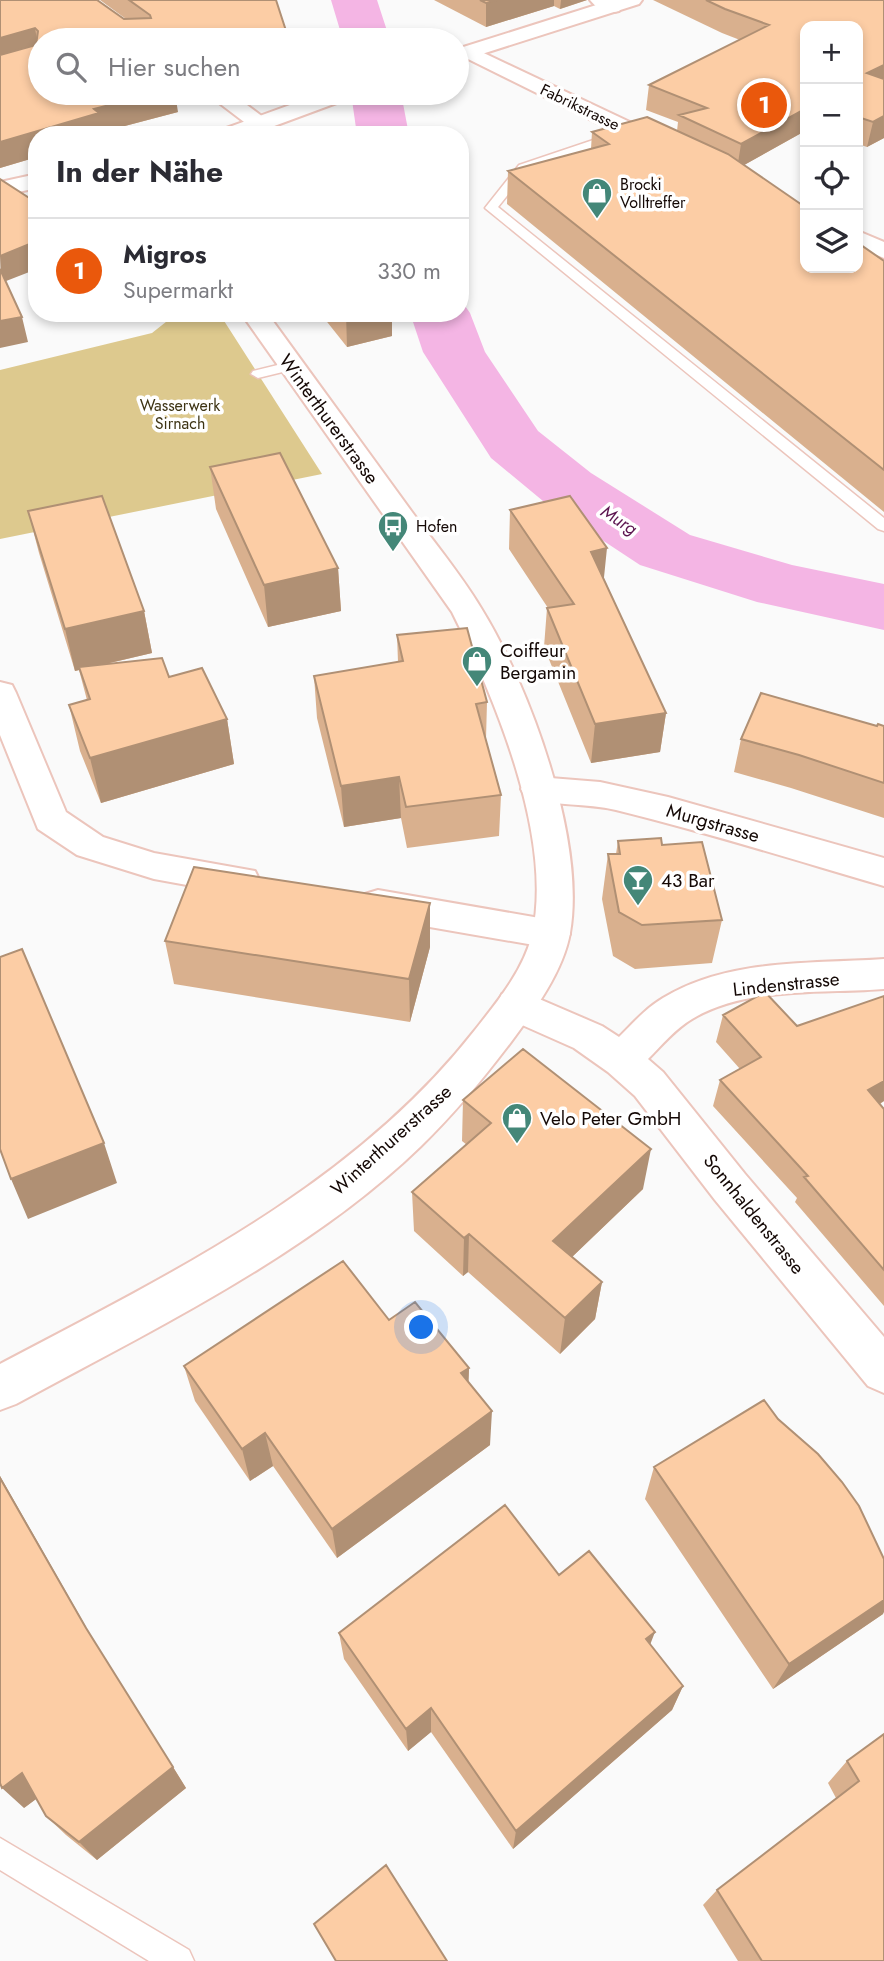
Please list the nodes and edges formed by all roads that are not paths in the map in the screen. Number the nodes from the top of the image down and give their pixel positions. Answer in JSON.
{"nodes":[{"id":1,"x":615,"y":2,"type":"edge"},
{"id":2,"x":469,"y":52,"type":"edge"},
{"id":3,"x":469,"y":57,"type":"edge"},
{"id":4,"x":234,"y":105,"type":"edge"},
{"id":5,"x":308,"y":105,"type":"edge"},
{"id":6,"x":260,"y":123,"type":"junction"},
{"id":7,"x":252,"y":126,"type":"edge"},
{"id":8,"x":631,"y":131,"type":"junction"},
{"id":9,"x":680,"y":155,"type":"edge"},
{"id":10,"x":28,"y":183,"type":"edge"},
{"id":11,"x":0,"y":189,"type":"edge"},
{"id":12,"x":260,"y":322,"type":"edge"},
{"id":13,"x":290,"y":366,"type":"junction"},
{"id":14,"x":258,"y":374,"type":"dead end"},
{"id":15,"x":884,"y":526,"type":"edge"},
{"id":16,"x":0,"y":693,"type":"edge"},
{"id":17,"x":538,"y":789,"type":"junction"},
{"id":18,"x":884,"y":872,"type":"edge"},
{"id":19,"x":275,"y":887,"type":"edge"},
{"id":20,"x":342,"y":898,"type":"edge"},
{"id":21,"x":551,"y":934,"type":"junction"},
{"id":22,"x":884,"y":974,"type":"edge"},
{"id":23,"x":516,"y":1005,"type":"junction"},
{"id":24,"x":622,"y":1060,"type":"junction"},
{"id":25,"x":884,"y":1371,"type":"edge"},
{"id":26,"x":0,"y":1388,"type":"edge"},
{"id":27,"x":0,"y":1853,"type":"edge"},
{"id":28,"x":178,"y":1961,"type":"edge"}],
"edges":[{"from":1,"to":2,"type":"street"},
{"from":3,"to":8,"type":"street","name":"Fabrikstrasse"},
{"from":4,"to":6,"type":"street"},
{"from":5,"to":6,"type":"street"},
{"from":6,"to":7,"type":"street"},
{"from":8,"to":9,"type":"street","name":"Fabrikstrasse"},
{"from":8,"to":15,"type":"lane"},
{"from":10,"to":11,"type":"street"},
{"from":12,"to":13,"type":"street","name":"Winterthurerstrasse"},
{"from":13,"to":14,"type":"lane"},
{"from":13,"to":17,"type":"street","name":"Winterthurerstrasse"},
{"from":16,"to":19,"type":"street"},
{"from":17,"to":18,"type":"street","name":"Murgstrasse"},
{"from":17,"to":21,"type":"street","name":"Winterthurerstrasse"},
{"from":20,"to":21,"type":"street"},
{"from":21,"to":23,"type":"street","name":"Winterthurerstrasse"},
{"from":22,"to":24,"type":"street","name":"Lindenstrasse"},
{"from":23,"to":24,"type":"street"},
{"from":23,"to":26,"type":"street","name":"Winterthurerstrasse"},
{"from":24,"to":25,"type":"street","name":"Sonnhaldenstrasse"},
{"from":27,"to":28,"type":"lane"}]}
